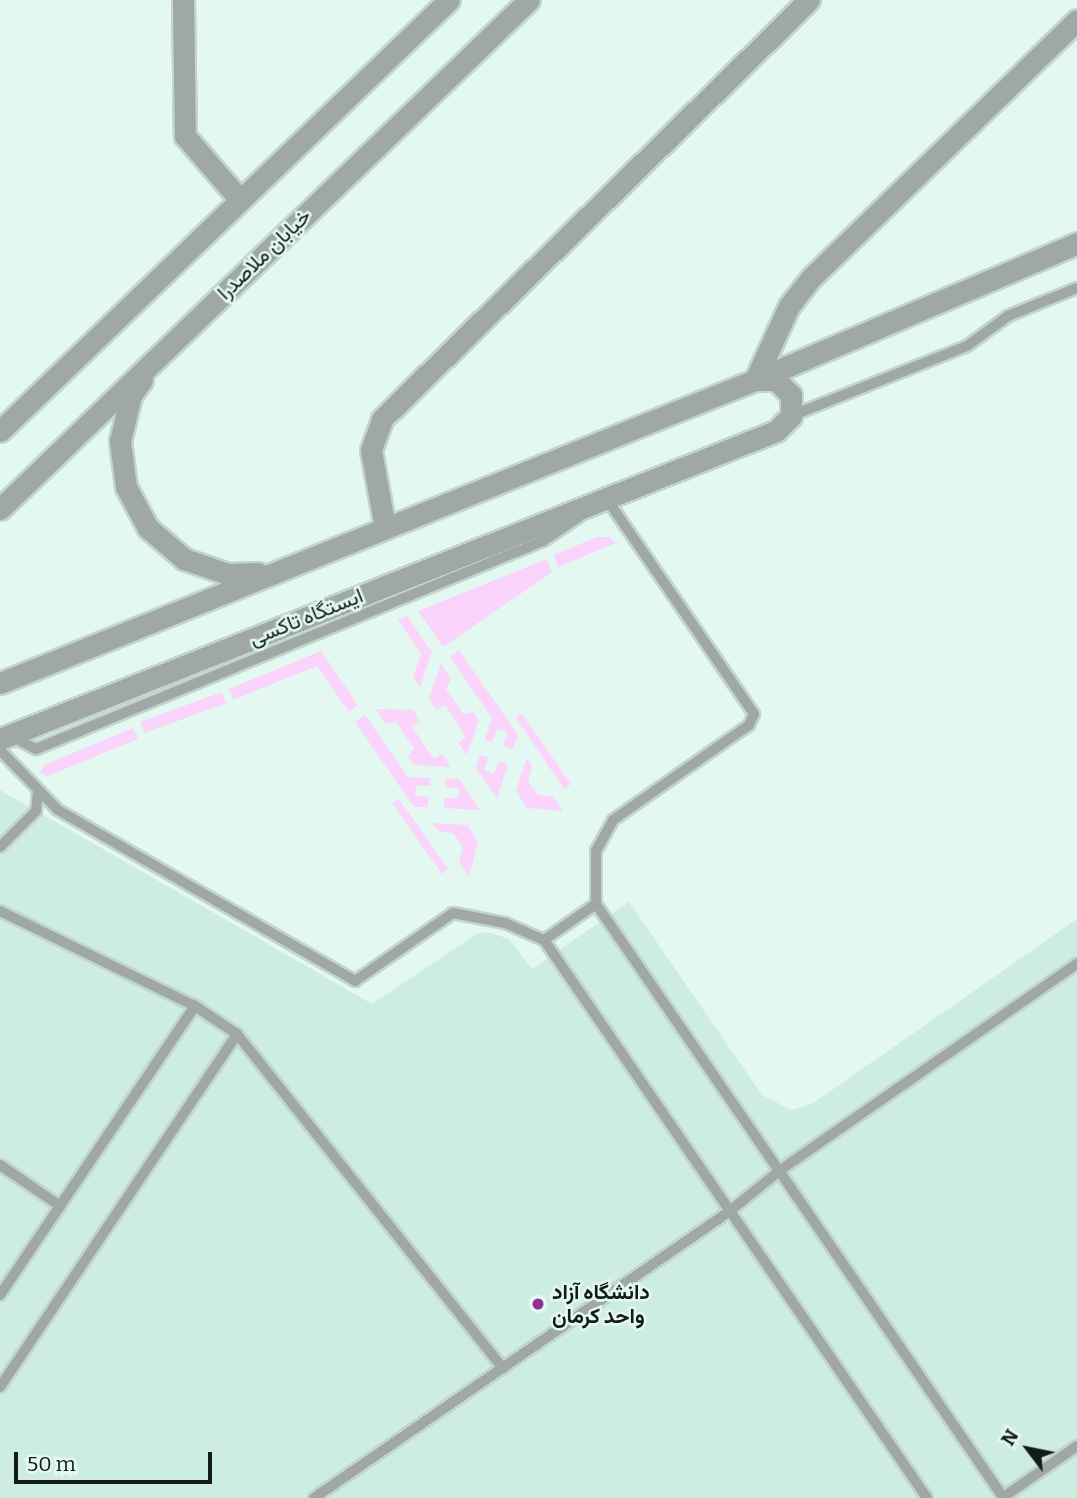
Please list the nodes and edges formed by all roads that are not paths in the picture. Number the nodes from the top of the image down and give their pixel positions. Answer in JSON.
{"nodes":[{"id":1,"x":183,"y":0,"type":"edge"},
{"id":2,"x":449,"y":0,"type":"edge"},
{"id":3,"x":528,"y":0,"type":"edge"},
{"id":4,"x":809,"y":0,"type":"edge"},
{"id":5,"x":1077,"y":20,"type":"edge"},
{"id":6,"x":240,"y":200,"type":"junction"},
{"id":7,"x":1077,"y":243,"type":"edge"},
{"id":8,"x":1077,"y":288,"type":"edge"},
{"id":9,"x":158,"y":357,"type":"junction"},
{"id":10,"x":755,"y":380,"type":"junction"},
{"id":11,"x":791,"y":416,"type":"junction"},
{"id":12,"x":0,"y":431,"type":"edge"},
{"id":13,"x":607,"y":499,"type":"junction"},
{"id":14,"x":0,"y":509,"type":"edge"},
{"id":15,"x":386,"y":528,"type":"junction"},
{"id":16,"x":274,"y":573,"type":"junction"},
{"id":17,"x":0,"y":683,"type":"edge"},
{"id":18,"x":4,"y":742,"type":"edge"},
{"id":19,"x":38,"y":793,"type":"junction"},
{"id":20,"x":0,"y":847,"type":"edge"},
{"id":21,"x":596,"y":904,"type":"junction"},
{"id":22,"x":0,"y":911,"type":"edge"},
{"id":23,"x":544,"y":940,"type":"junction"},
{"id":24,"x":1077,"y":964,"type":"edge"},
{"id":25,"x":195,"y":1006,"type":"junction"},
{"id":26,"x":237,"y":1034,"type":"junction"},
{"id":27,"x":0,"y":1165,"type":"edge"},
{"id":28,"x":779,"y":1171,"type":"junction"},
{"id":29,"x":60,"y":1206,"type":"junction"},
{"id":30,"x":730,"y":1211,"type":"junction"},
{"id":31,"x":0,"y":1295,"type":"edge"},
{"id":32,"x":503,"y":1368,"type":"junction"},
{"id":33,"x":0,"y":1387,"type":"edge"},
{"id":34,"x":1077,"y":1446,"type":"edge"},
{"id":35,"x":314,"y":1498,"type":"edge"},
{"id":36,"x":928,"y":1498,"type":"edge"},
{"id":37,"x":1003,"y":1498,"type":"edge"}],
"edges":[{"from":1,"to":6,"type":"street"},
{"from":2,"to":6,"type":"street"},
{"from":3,"to":9,"type":"street","name":"خیابان ملاصدرا"},
{"from":4,"to":15,"type":"street"},
{"from":5,"to":10,"type":"street"},
{"from":6,"to":12,"type":"street"},
{"from":7,"to":10,"type":"street"},
{"from":8,"to":11,"type":"lane"},
{"from":9,"to":14,"type":"street","name":"خیابان ملاصدرا"},
{"from":9,"to":16,"type":"street"},
{"from":10,"to":11,"type":"street"},
{"from":10,"to":15,"type":"street"},
{"from":11,"to":13,"type":"street"},
{"from":13,"to":18,"type":"street"},
{"from":13,"to":21,"type":"lane"},
{"from":15,"to":16,"type":"street"},
{"from":16,"to":17,"type":"street"},
{"from":18,"to":19,"type":"lane"},
{"from":19,"to":20,"type":"lane"},
{"from":19,"to":23,"type":"lane"},
{"from":21,"to":23,"type":"lane"},
{"from":21,"to":28,"type":"lane"},
{"from":22,"to":25,"type":"lane"},
{"from":23,"to":30,"type":"lane"},
{"from":24,"to":28,"type":"lane"},
{"from":25,"to":26,"type":"lane"},
{"from":25,"to":29,"type":"lane"},
{"from":26,"to":32,"type":"lane"},
{"from":26,"to":33,"type":"lane"},
{"from":27,"to":29,"type":"lane"},
{"from":28,"to":30,"type":"lane"},
{"from":28,"to":37,"type":"lane"},
{"from":29,"to":31,"type":"lane"},
{"from":30,"to":32,"type":"lane"},
{"from":30,"to":36,"type":"lane"},
{"from":32,"to":35,"type":"lane"},
{"from":34,"to":37,"type":"lane"}]}
